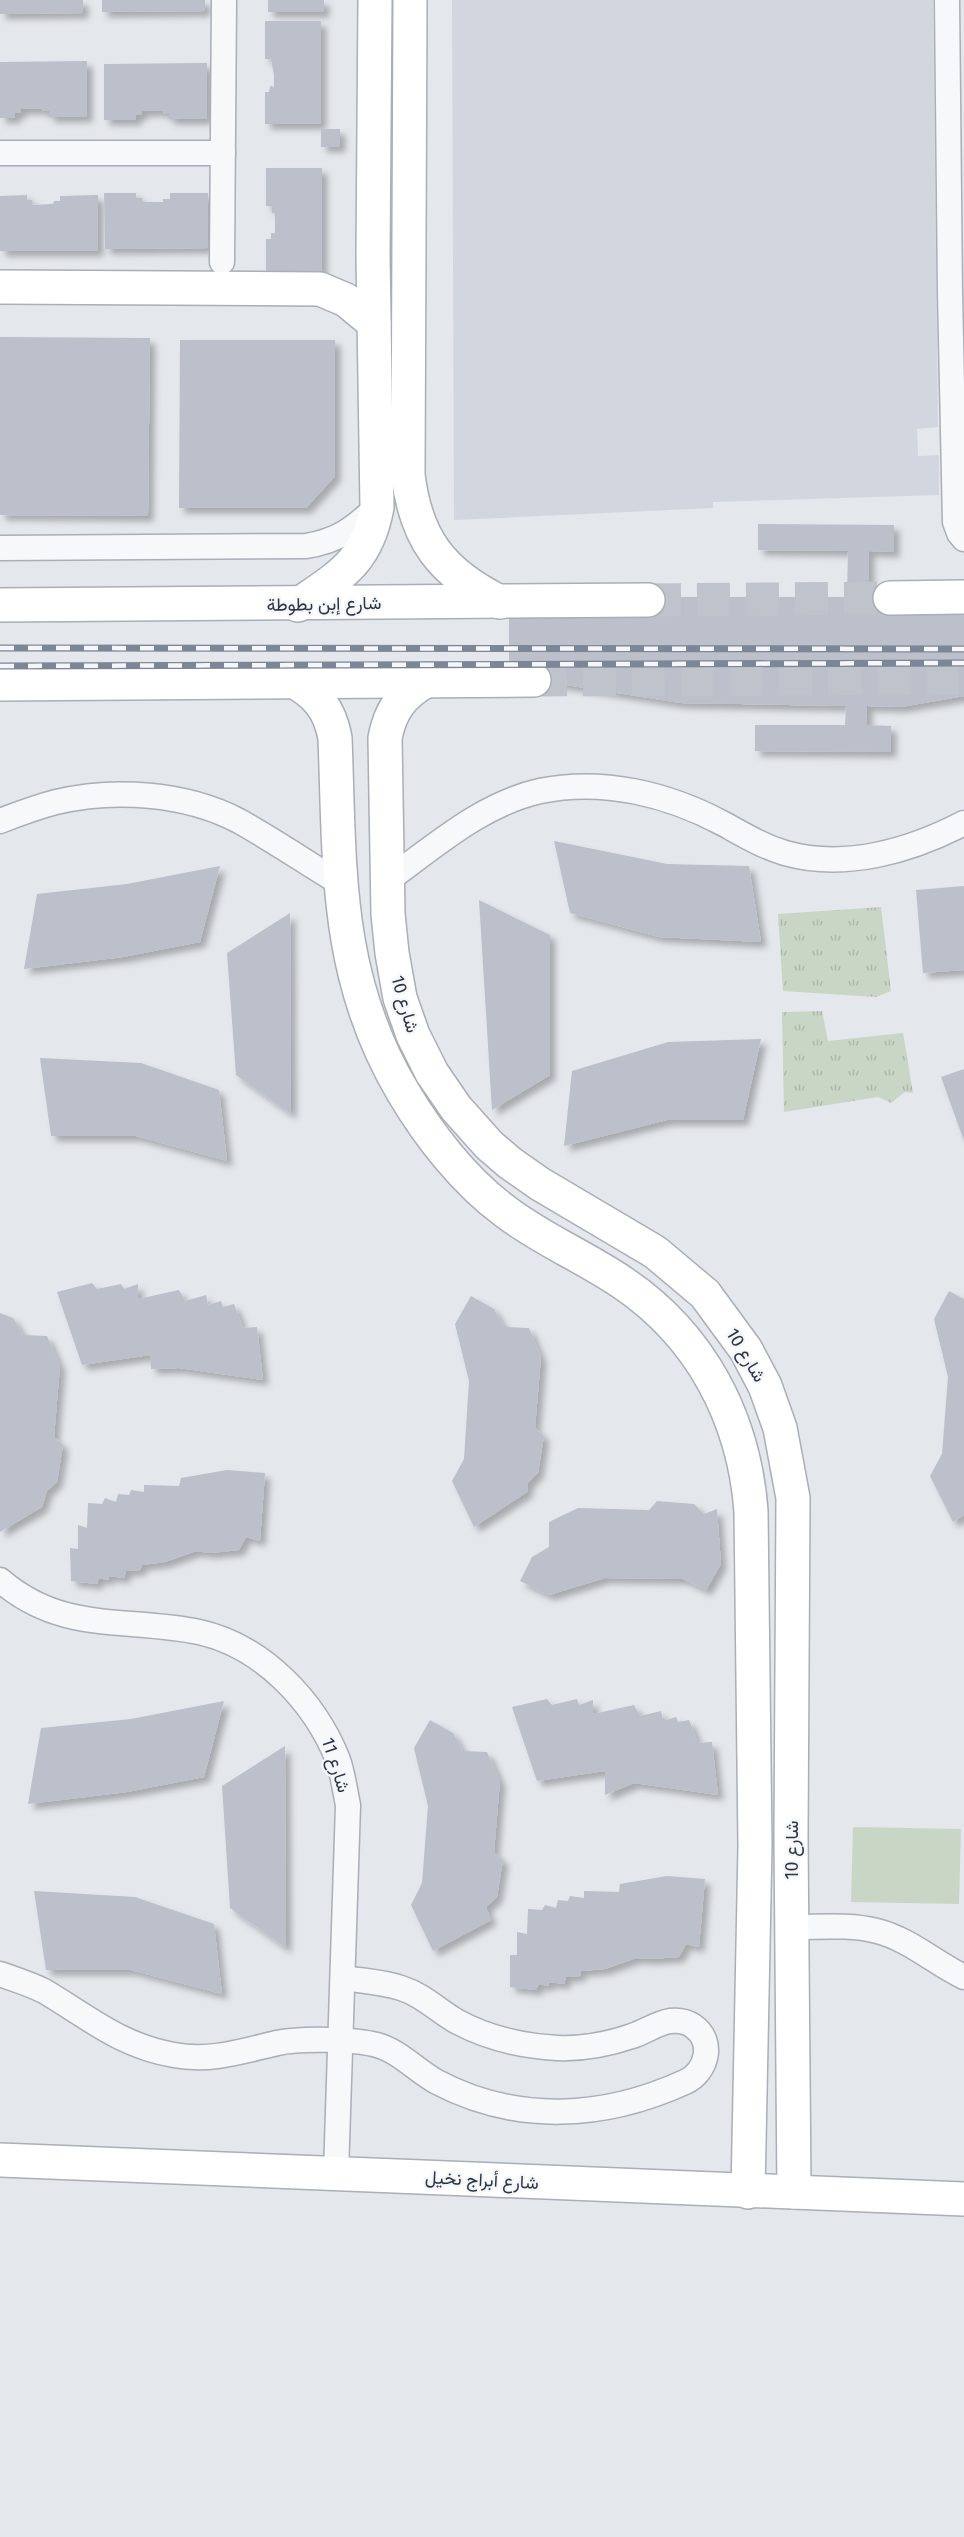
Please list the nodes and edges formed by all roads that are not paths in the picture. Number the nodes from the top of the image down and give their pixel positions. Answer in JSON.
{"nodes":[{"id":1,"x":224,"y":0,"type":"edge"},
{"id":2,"x":375,"y":0,"type":"edge"},
{"id":3,"x":410,"y":0,"type":"edge"},
{"id":4,"x":947,"y":0,"type":"edge"},
{"id":5,"x":0,"y":153,"type":"edge"},
{"id":6,"x":223,"y":153,"type":"junction"},
{"id":7,"x":957,"y":256,"type":"edge"},
{"id":8,"x":222,"y":262,"type":"dead end"},
{"id":9,"x":0,"y":286,"type":"edge"},
{"id":10,"x":957,"y":288,"type":"edge"},
{"id":11,"x":374,"y":323,"type":"junction"},
{"id":12,"x":377,"y":507,"type":"junction"},
{"id":13,"x":964,"y":539,"type":"edge"},
{"id":14,"x":0,"y":548,"type":"edge"},
{"id":15,"x":962,"y":594,"type":"edge"},
{"id":16,"x":890,"y":598,"type":"tunnel mouth"},
{"id":17,"x":648,"y":600,"type":"tunnel mouth"},
{"id":18,"x":500,"y":602,"type":"junction"},
{"id":19,"x":0,"y":605,"type":"edge"},
{"id":20,"x":298,"y":605,"type":"junction"},
{"id":21,"x":534,"y":680,"type":"tunnel mouth"},
{"id":22,"x":291,"y":681,"type":"junction"},
{"id":23,"x":426,"y":681,"type":"junction"},
{"id":24,"x":0,"y":684,"type":"edge"},
{"id":25,"x":0,"y":821,"type":"edge"},
{"id":26,"x":964,"y":823,"type":"edge"},
{"id":27,"x":388,"y":867,"type":"junction"},
{"id":28,"x":340,"y":883,"type":"junction"},
{"id":29,"x":360,"y":997,"type":"junction"},
{"id":30,"x":400,"y":998,"type":"junction"},
{"id":31,"x":0,"y":1580,"type":"edge"},
{"id":32,"x":753,"y":1923,"type":"junction"},
{"id":33,"x":793,"y":1942,"type":"junction"},
{"id":34,"x":0,"y":1974,"type":"edge"},
{"id":35,"x":964,"y":1977,"type":"edge"},
{"id":36,"x":344,"y":1978,"type":"junction"},
{"id":37,"x":341,"y":2042,"type":"junction"},
{"id":38,"x":0,"y":2160,"type":"edge"},
{"id":39,"x":336,"y":2174,"type":"junction"},
{"id":40,"x":748,"y":2192,"type":"junction"},
{"id":41,"x":794,"y":2192,"type":"junction"},
{"id":42,"x":964,"y":2199,"type":"edge"}],
"edges":[{"from":1,"to":6,"type":"street"},
{"from":2,"to":11,"type":"street"},
{"from":3,"to":18,"type":"street"},
{"from":4,"to":7,"type":"street"},
{"from":5,"to":6,"type":"street"},
{"from":6,"to":8,"type":"street"},
{"from":7,"to":10,"type":"street"},
{"from":9,"to":11,"type":"street"},
{"from":10,"to":13,"type":"street"},
{"from":11,"to":12,"type":"street"},
{"from":12,"to":14,"type":"street"},
{"from":12,"to":20,"type":"street"},
{"from":15,"to":16,"type":"street"},
{"from":17,"to":18,"type":"street","name":"شارع إبن بطوطة"},
{"from":18,"to":20,"type":"street","name":"شارع إبن بطوطة"},
{"from":19,"to":20,"type":"street","name":"شارع إبن بطوطة"},
{"from":21,"to":23,"type":"street"},
{"from":22,"to":23,"type":"street"},
{"from":22,"to":24,"type":"street"},
{"from":22,"to":28,"type":"street","name":"شارع 10"},
{"from":23,"to":27,"type":"street","name":"شارع 10"},
{"from":25,"to":28,"type":"street"},
{"from":26,"to":27,"type":"street"},
{"from":27,"to":30,"type":"street","name":"شارع 10"},
{"from":28,"to":29,"type":"street","name":"شارع 10"},
{"from":29,"to":30,"type":"street"},
{"from":29,"to":32,"type":"street","name":"شارع 10"},
{"from":30,"to":33,"type":"street","name":"شارع 10"},
{"from":31,"to":36,"type":"street","name":"شارع 11"},
{"from":32,"to":33,"type":"street"},
{"from":32,"to":40,"type":"street","name":"شارع 10"},
{"from":33,"to":35,"type":"street"},
{"from":33,"to":41,"type":"street","name":"شارع 10"},
{"from":34,"to":37,"type":"street"},
{"from":36,"to":37,"type":"street","name":"شارع 11"},
{"from":36,"to":37,"type":"street"},
{"from":37,"to":39,"type":"street","name":"شارع 11"},
{"from":38,"to":39,"type":"street","name":"شارع أبراج نخيل"},
{"from":39,"to":40,"type":"street","name":"شارع أبراج نخيل"},
{"from":40,"to":41,"type":"street","name":"شارع أبراج نخيل"},
{"from":41,"to":42,"type":"street","name":"شارع أبراج نخيل"}]}
